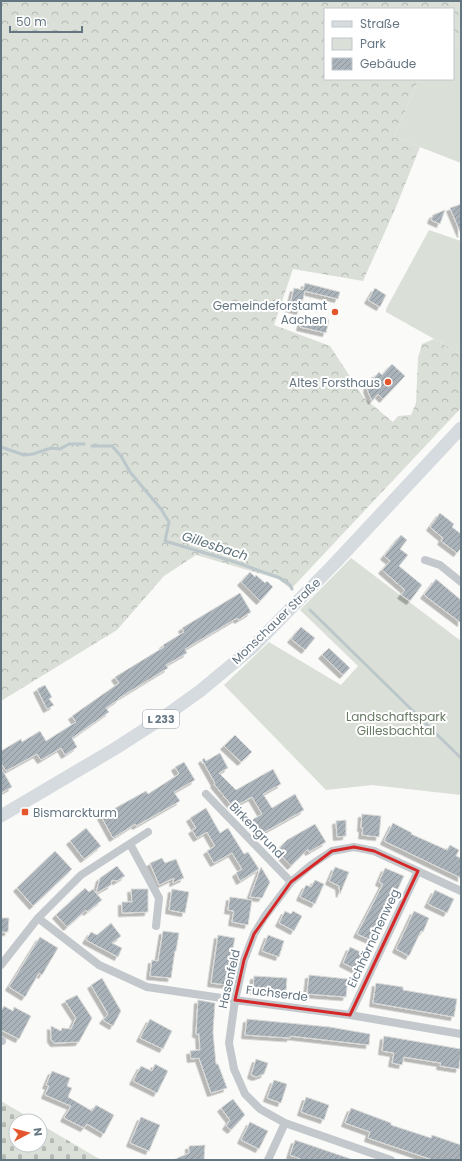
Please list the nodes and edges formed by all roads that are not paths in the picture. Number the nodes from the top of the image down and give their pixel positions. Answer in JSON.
{"nodes":[{"id":1,"x":461,"y":428,"type":"edge"},
{"id":2,"x":425,"y":560,"type":"dead end"},
{"id":3,"x":461,"y":582,"type":"edge"},
{"id":4,"x":206,"y":794,"type":"dead end"},
{"id":5,"x":1,"y":816,"type":"edge"},
{"id":6,"x":148,"y":832,"type":"dead end"},
{"id":7,"x":130,"y":844,"type":"junction"},
{"id":8,"x":418,"y":871,"type":"junction"},
{"id":9,"x":291,"y":882,"type":"junction"},
{"id":10,"x":461,"y":891,"type":"edge"},
{"id":11,"x":38,"y":918,"type":"junction"},
{"id":12,"x":156,"y":926,"type":"dead end"},
{"id":13,"x":1,"y":965,"type":"edge"},
{"id":14,"x":235,"y":1000,"type":"junction"},
{"id":15,"x":350,"y":1015,"type":"junction"},
{"id":16,"x":461,"y":1034,"type":"edge"},
{"id":17,"x":285,"y":1123,"type":"junction"},
{"id":18,"x":268,"y":1160,"type":"edge"},
{"id":19,"x":391,"y":1160,"type":"edge"}],
"edges":[{"from":1,"to":5,"type":"main road","name":"Monschauer Straße","number":"L 233"},
{"from":2,"to":3,"type":"street"},
{"from":4,"to":9,"type":"street","name":"Birkengrund"},
{"from":6,"to":7,"type":"street"},
{"from":7,"to":11,"type":"street"},
{"from":7,"to":12,"type":"street"},
{"from":8,"to":9,"type":"street","name":"Hasenfeld"},
{"from":8,"to":10,"type":"street","name":"Hasenfeld"},
{"from":8,"to":15,"type":"street","name":"Eichhörnchenweg"},
{"from":9,"to":14,"type":"street","name":"Hasenfeld"},
{"from":11,"to":13,"type":"street"},
{"from":11,"to":14,"type":"street","name":"Fuchserde"},
{"from":14,"to":15,"type":"street","name":"Fuchserde"},
{"from":14,"to":17,"type":"street","name":"Hasenfeld"},
{"from":15,"to":16,"type":"street","name":"Fuchserde"},
{"from":17,"to":18,"type":"street"},
{"from":17,"to":19,"type":"street","name":"Hasenfeld"}]}
